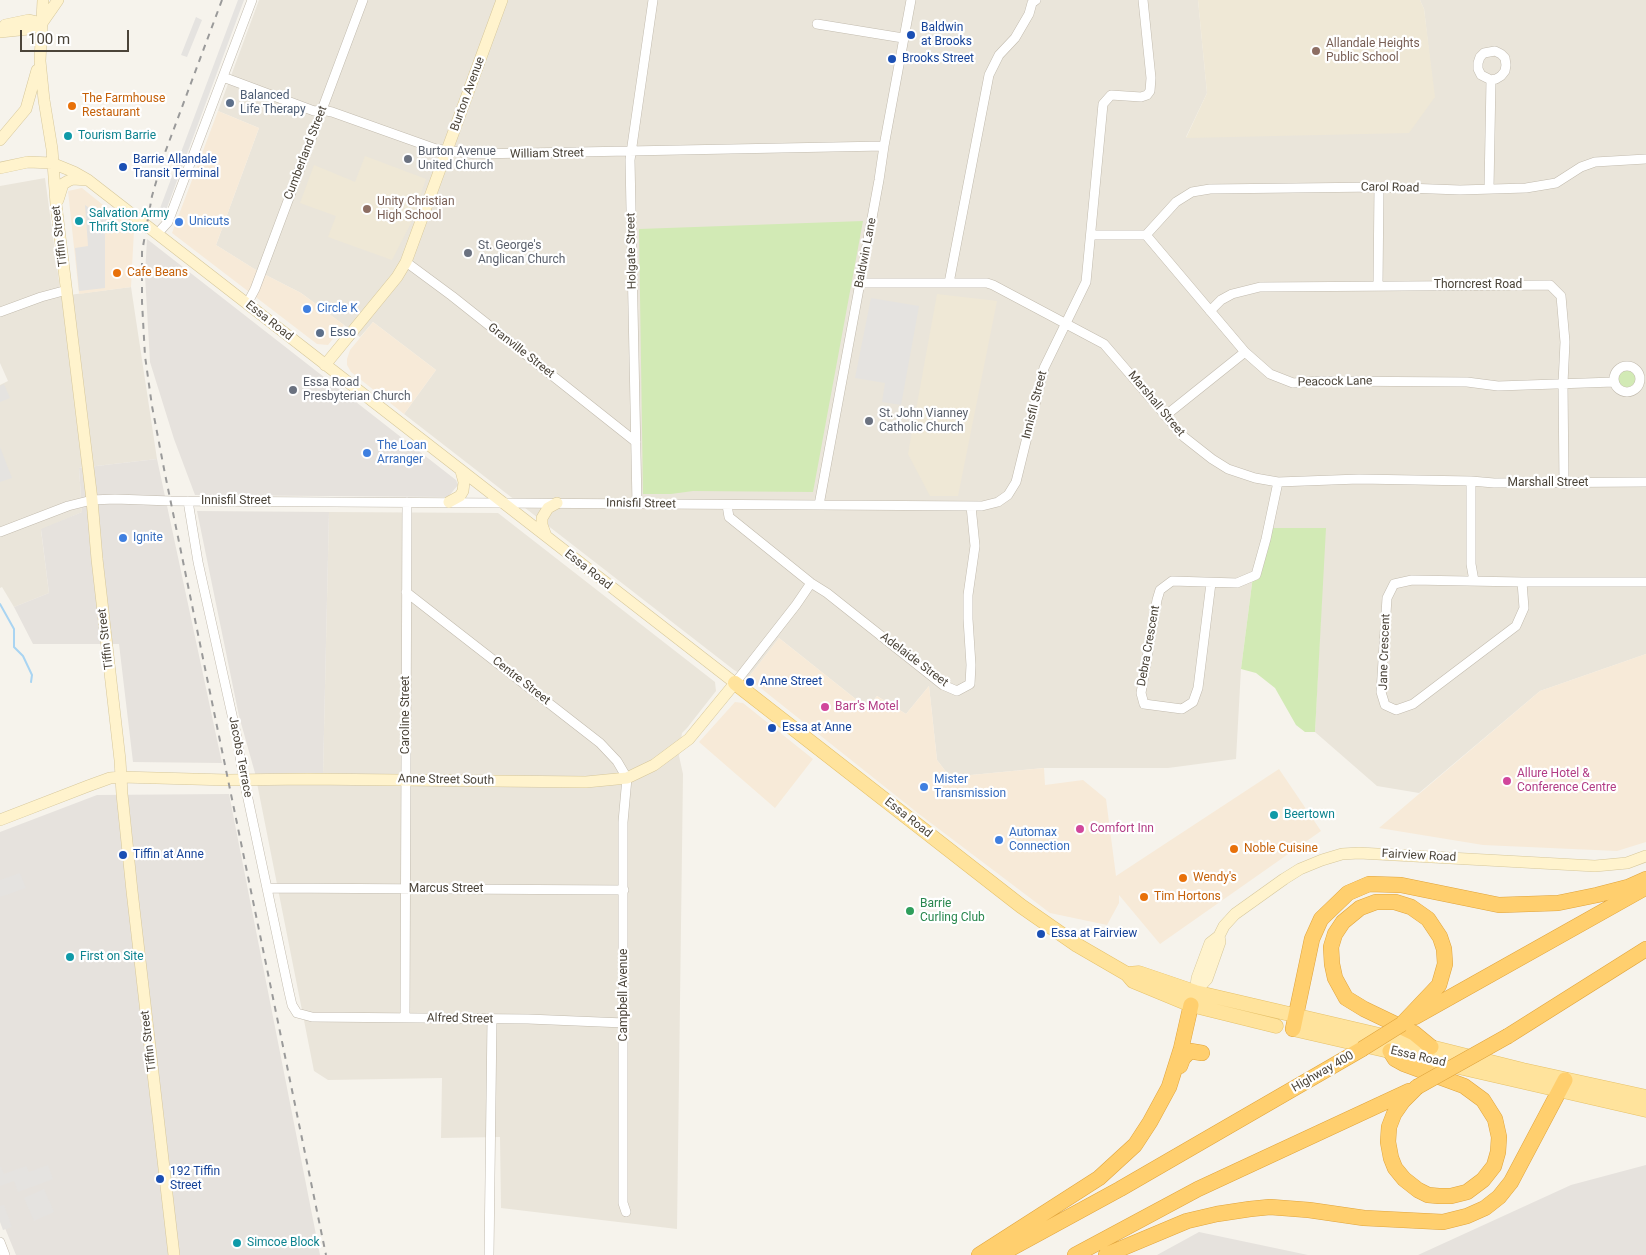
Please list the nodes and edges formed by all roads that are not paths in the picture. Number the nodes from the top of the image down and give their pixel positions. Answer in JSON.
{"nodes":[{"id":1,"x":44,"y":0,"type":"edge"},
{"id":2,"x":58,"y":0,"type":"edge"},
{"id":3,"x":252,"y":0,"type":"edge"},
{"id":4,"x":363,"y":0,"type":"edge"},
{"id":5,"x":502,"y":0,"type":"edge"},
{"id":6,"x":653,"y":0,"type":"edge"},
{"id":7,"x":911,"y":0,"type":"edge"},
{"id":8,"x":1025,"y":0,"type":"edge"},
{"id":9,"x":1036,"y":0,"type":"edge"},
{"id":10,"x":1143,"y":0,"type":"edge"},
{"id":11,"x":1029,"y":14,"type":"junction"},
{"id":12,"x":42,"y":23,"type":"junction"},
{"id":13,"x":817,"y":24,"type":"dead end"},
{"id":14,"x":2,"y":27,"type":"edge"},
{"id":15,"x":903,"y":38,"type":"junction"},
{"id":16,"x":40,"y":61,"type":"junction"},
{"id":17,"x":223,"y":78,"type":"junction"},
{"id":18,"x":1491,"y":80,"type":"dead end"},
{"id":19,"x":322,"y":110,"type":"junction"},
{"id":20,"x":0,"y":140,"type":"edge"},
{"id":21,"x":884,"y":146,"type":"junction"},
{"id":22,"x":447,"y":150,"type":"junction"},
{"id":23,"x":631,"y":152,"type":"junction"},
{"id":24,"x":1646,"y":159,"type":"edge"},
{"id":25,"x":52,"y":163,"type":"junction"},
{"id":26,"x":0,"y":168,"type":"edge"},
{"id":27,"x":88,"y":180,"type":"junction"},
{"id":28,"x":1380,"y":187,"type":"junction"},
{"id":29,"x":1489,"y":188,"type":"junction"},
{"id":30,"x":56,"y":204,"type":"junction"},
{"id":31,"x":157,"y":234,"type":"junction"},
{"id":32,"x":1091,"y":235,"type":"junction"},
{"id":33,"x":1146,"y":235,"type":"junction"},
{"id":34,"x":406,"y":262,"type":"junction"},
{"id":35,"x":860,"y":283,"type":"junction"},
{"id":36,"x":950,"y":283,"type":"junction"},
{"id":37,"x":1378,"y":285,"type":"junction"},
{"id":38,"x":67,"y":290,"type":"junction"},
{"id":39,"x":247,"y":304,"type":"junction"},
{"id":40,"x":1210,"y":311,"type":"junction"},
{"id":41,"x":0,"y":312,"type":"edge"},
{"id":42,"x":1066,"y":323,"type":"junction"},
{"id":43,"x":1245,"y":352,"type":"junction"},
{"id":44,"x":325,"y":365,"type":"junction"},
{"id":45,"x":1614,"y":382,"type":"dead end"},
{"id":46,"x":1563,"y":383,"type":"junction"},
{"id":47,"x":1165,"y":416,"type":"junction"},
{"id":48,"x":636,"y":442,"type":"junction"},
{"id":49,"x":461,"y":471,"type":"junction"},
{"id":50,"x":1471,"y":481,"type":"junction"},
{"id":51,"x":1278,"y":482,"type":"junction"},
{"id":52,"x":1646,"y":482,"type":"edge"},
{"id":53,"x":1564,"y":484,"type":"junction"},
{"id":54,"x":92,"y":500,"type":"junction"},
{"id":55,"x":188,"y":501,"type":"junction"},
{"id":56,"x":407,"y":502,"type":"junction"},
{"id":57,"x":449,"y":502,"type":"junction"},
{"id":58,"x":501,"y":502,"type":"junction"},
{"id":59,"x":558,"y":503,"type":"junction"},
{"id":60,"x":637,"y":504,"type":"junction"},
{"id":61,"x":726,"y":505,"type":"junction"},
{"id":62,"x":819,"y":505,"type":"junction"},
{"id":63,"x":971,"y":506,"type":"junction"},
{"id":64,"x":0,"y":532,"type":"edge"},
{"id":65,"x":547,"y":538,"type":"junction"},
{"id":66,"x":1474,"y":581,"type":"junction"},
{"id":67,"x":1522,"y":582,"type":"junction"},
{"id":68,"x":1646,"y":582,"type":"edge"},
{"id":69,"x":811,"y":583,"type":"junction"},
{"id":70,"x":1211,"y":583,"type":"junction"},
{"id":71,"x":406,"y":592,"type":"junction"},
{"id":72,"x":735,"y":683,"type":"junction"},
{"id":73,"x":121,"y":777,"type":"junction"},
{"id":74,"x":627,"y":778,"type":"junction"},
{"id":75,"x":244,"y":780,"type":"junction"},
{"id":76,"x":406,"y":780,"type":"junction"},
{"id":77,"x":0,"y":820,"type":"edge"},
{"id":78,"x":1646,"y":856,"type":"edge"},
{"id":79,"x":1646,"y":879,"type":"edge"},
{"id":80,"x":1646,"y":887,"type":"edge"},
{"id":81,"x":267,"y":888,"type":"junction"},
{"id":82,"x":406,"y":889,"type":"junction"},
{"id":83,"x":624,"y":890,"type":"junction"},
{"id":84,"x":1646,"y":950,"type":"edge"},
{"id":85,"x":1193,"y":999,"type":"junction"},
{"id":86,"x":297,"y":1013,"type":"joint"},
{"id":87,"x":405,"y":1017,"type":"junction"},
{"id":88,"x":492,"y":1019,"type":"junction"},
{"id":89,"x":1294,"y":1022,"type":"junction"},
{"id":90,"x":624,"y":1023,"type":"junction"},
{"id":91,"x":1402,"y":1024,"type":"junction"},
{"id":92,"x":1276,"y":1026,"type":"joint"},
{"id":93,"x":1431,"y":1047,"type":"junction"},
{"id":94,"x":1390,"y":1051,"type":"junction"},
{"id":95,"x":1202,"y":1053,"type":"dead end"},
{"id":96,"x":1562,"y":1084,"type":"junction"},
{"id":97,"x":1169,"y":1087,"type":"junction"},
{"id":98,"x":1418,"y":1087,"type":"junction"},
{"id":99,"x":1646,"y":1097,"type":"edge"},
{"id":100,"x":1646,"y":1110,"type":"edge"},
{"id":101,"x":626,"y":1212,"type":"dead end"},
{"id":102,"x":0,"y":1242,"type":"edge"},
{"id":103,"x":5,"y":1255,"type":"edge"},
{"id":104,"x":174,"y":1255,"type":"edge"},
{"id":105,"x":489,"y":1255,"type":"edge"},
{"id":106,"x":979,"y":1255,"type":"edge"},
{"id":107,"x":999,"y":1255,"type":"edge"},
{"id":108,"x":1075,"y":1255,"type":"edge"},
{"id":109,"x":1106,"y":1255,"type":"edge"}],
"edges":[{"from":1,"to":12,"type":"street","name":"Tiffin Street"},
{"from":2,"to":12,"type":"street"},
{"from":3,"to":17,"type":"street"},
{"from":4,"to":19,"type":"street","name":"Cumberland Street"},
{"from":5,"to":22,"type":"street","name":"Burton Avenue"},
{"from":6,"to":23,"type":"street","name":"Holgate Street"},
{"from":7,"to":15,"type":"street","name":"Baldwin Lane"},
{"from":8,"to":11,"type":"street"},
{"from":9,"to":11,"type":"street"},
{"from":10,"to":32,"type":"street","name":"Innisfil Street"},
{"from":11,"to":36,"type":"street"},
{"from":12,"to":14,"type":"street"},
{"from":12,"to":16,"type":"street","name":"Tiffin Street"},
{"from":13,"to":15,"type":"street"},
{"from":15,"to":21,"type":"street","name":"Baldwin Lane"},
{"from":16,"to":20,"type":"street"},
{"from":16,"to":25,"type":"street","name":"Tiffin Street"},
{"from":17,"to":19,"type":"street","name":"William Street"},
{"from":17,"to":31,"type":"street"},
{"from":18,"to":29,"type":"street"},
{"from":19,"to":22,"type":"street","name":"William Street"},
{"from":19,"to":39,"type":"street","name":"Cumberland Street"},
{"from":21,"to":23,"type":"street","name":"William Street"},
{"from":21,"to":35,"type":"street","name":"Baldwin Lane"},
{"from":22,"to":23,"type":"street","name":"William Street"},
{"from":22,"to":34,"type":"street","name":"Burton Avenue"},
{"from":23,"to":48,"type":"street","name":"Holgate Street"},
{"from":24,"to":29,"type":"street","name":"Carol Road"},
{"from":25,"to":26,"type":"street"},
{"from":25,"to":27,"type":"street","name":"Essa Road"},
{"from":25,"to":30,"type":"street","name":"Tiffin Street"},
{"from":27,"to":30,"type":"street"},
{"from":27,"to":31,"type":"street","name":"Essa Road"},
{"from":28,"to":29,"type":"street","name":"Carol Road"},
{"from":28,"to":33,"type":"street","name":"Carol Road"},
{"from":28,"to":37,"type":"street"},
{"from":30,"to":38,"type":"street","name":"Tiffin Street"},
{"from":31,"to":39,"type":"street","name":"Essa Road"},
{"from":32,"to":33,"type":"street"},
{"from":32,"to":42,"type":"street","name":"Innisfil Street"},
{"from":33,"to":40,"type":"street","name":"Peacock Lane"},
{"from":34,"to":44,"type":"street","name":"Burton Avenue"},
{"from":34,"to":48,"type":"street","name":"Granville Street"},
{"from":35,"to":36,"type":"street","name":"Marshall Street"},
{"from":35,"to":62,"type":"street","name":"Baldwin Lane"},
{"from":36,"to":42,"type":"street","name":"Marshall Street"},
{"from":37,"to":40,"type":"street","name":"Thorncrest Road"},
{"from":37,"to":46,"type":"street","name":"Thorncrest Road"},
{"from":38,"to":41,"type":"street"},
{"from":38,"to":54,"type":"street","name":"Tiffin Street"},
{"from":39,"to":44,"type":"street","name":"Essa Road"},
{"from":40,"to":43,"type":"street","name":"Peacock Lane"},
{"from":42,"to":47,"type":"street","name":"Marshall Street"},
{"from":42,"to":63,"type":"street","name":"Innisfil Street"},
{"from":43,"to":46,"type":"street","name":"Peacock Lane"},
{"from":43,"to":47,"type":"street"},
{"from":44,"to":49,"type":"street","name":"Essa Road"},
{"from":45,"to":46,"type":"street","name":"Peacock Lane"},
{"from":46,"to":53,"type":"street","name":"Thorncrest Road"},
{"from":47,"to":51,"type":"street","name":"Marshall Street"},
{"from":48,"to":60,"type":"street","name":"Holgate Street"},
{"from":49,"to":57,"type":"street"},
{"from":49,"to":58,"type":"street","name":"Essa Road"},
{"from":50,"to":51,"type":"street","name":"Marshall Street"},
{"from":50,"to":53,"type":"street","name":"Marshall Street"},
{"from":50,"to":66,"type":"street"},
{"from":51,"to":70,"type":"street","name":"Debra Crescent"},
{"from":52,"to":53,"type":"street","name":"Marshall Street"},
{"from":54,"to":55,"type":"street","name":"Innisfil Street"},
{"from":54,"to":64,"type":"street","name":"Innisfil Street"},
{"from":54,"to":73,"type":"street","name":"Tiffin Street"},
{"from":55,"to":56,"type":"street","name":"Innisfil Street"},
{"from":55,"to":75,"type":"street","name":"Jacobs Terrace"},
{"from":56,"to":57,"type":"street","name":"Innisfil Street"},
{"from":56,"to":71,"type":"street","name":"Caroline Street"},
{"from":57,"to":58,"type":"street","name":"Innisfil Street"},
{"from":58,"to":59,"type":"street","name":"Innisfil Street"},
{"from":58,"to":65,"type":"street","name":"Essa Road"},
{"from":59,"to":60,"type":"street","name":"Innisfil Street"},
{"from":59,"to":65,"type":"street"},
{"from":60,"to":61,"type":"street","name":"Innisfil Street"},
{"from":61,"to":62,"type":"street","name":"Innisfil Street"},
{"from":61,"to":69,"type":"street","name":"Adelaide Street"},
{"from":62,"to":63,"type":"street","name":"Innisfil Street"},
{"from":63,"to":69,"type":"street","name":"Adelaide Street"},
{"from":65,"to":72,"type":"street","name":"Essa Road"},
{"from":66,"to":67,"type":"street","name":"Jane Crescent"},
{"from":66,"to":67,"type":"street","name":"Jane Crescent"},
{"from":67,"to":68,"type":"street","name":"Jane Crescent"},
{"from":69,"to":72,"type":"street","name":"Anne Street South"},
{"from":70,"to":70,"type":"street","name":"Debra Crescent"},
{"from":71,"to":74,"type":"street","name":"Centre Street"},
{"from":71,"to":76,"type":"street","name":"Caroline Street"},
{"from":72,"to":74,"type":"street","name":"Anne Street South"},
{"from":72,"to":85,"type":"main road","name":"Essa Road"},
{"from":73,"to":75,"type":"street","name":"Anne Street South"},
{"from":73,"to":77,"type":"street","name":"Anne Street South"},
{"from":73,"to":104,"type":"street","name":"Tiffin Street"},
{"from":74,"to":76,"type":"street","name":"Anne Street South"},
{"from":74,"to":83,"type":"street","name":"Campbell Avenue"},
{"from":75,"to":76,"type":"street","name":"Anne Street South"},
{"from":75,"to":81,"type":"street","name":"Jacobs Terrace"},
{"from":76,"to":82,"type":"street","name":"Caroline Street"},
{"from":78,"to":85,"type":"street","name":"Fairview Road"},
{"from":79,"to":89,"type":"highway"},
{"from":80,"to":91,"type":"highway","name":"Highway 400"},
{"from":81,"to":82,"type":"street","name":"Marcus Street"},
{"from":81,"to":86,"type":"street","name":"Jacobs Terrace"},
{"from":82,"to":83,"type":"street","name":"Marcus Street"},
{"from":82,"to":87,"type":"street","name":"Caroline Street"},
{"from":83,"to":90,"type":"street","name":"Campbell Avenue"},
{"from":84,"to":98,"type":"highway","bridge":true},
{"from":85,"to":89,"type":"main road","name":"Essa Road"},
{"from":85,"to":92,"type":"main road","name":"Essa Road"},
{"from":85,"to":97,"type":"highway"},
{"from":86,"to":87,"type":"street","name":"Alfred Street"},
{"from":87,"to":88,"type":"street","name":"Alfred Street"},
{"from":88,"to":90,"type":"street","name":"Alfred Street"},
{"from":88,"to":105,"type":"street"},
{"from":89,"to":92,"type":"street","name":"Essa Road"},
{"from":89,"to":93,"type":"main road","name":"Essa Road"},
{"from":89,"to":94,"type":"main road","name":"Essa Road"},
{"from":90,"to":101,"type":"street","name":"Campbell Avenue"},
{"from":91,"to":93,"type":"highway"},
{"from":91,"to":107,"type":"highway","name":"Highway 400","bridge":true},
{"from":93,"to":96,"type":"main road","name":"Essa Road"},
{"from":94,"to":96,"type":"main road","name":"Essa Road"},
{"from":94,"to":98,"type":"highway"},
{"from":95,"to":97,"type":"highway"},
{"from":96,"to":99,"type":"main road","name":"Essa Road"},
{"from":96,"to":100,"type":"main road","name":"Essa Road"},
{"from":96,"to":109,"type":"highway"},
{"from":97,"to":106,"type":"highway"},
{"from":98,"to":108,"type":"highway"},
{"from":102,"to":103,"type":"street"}]}
